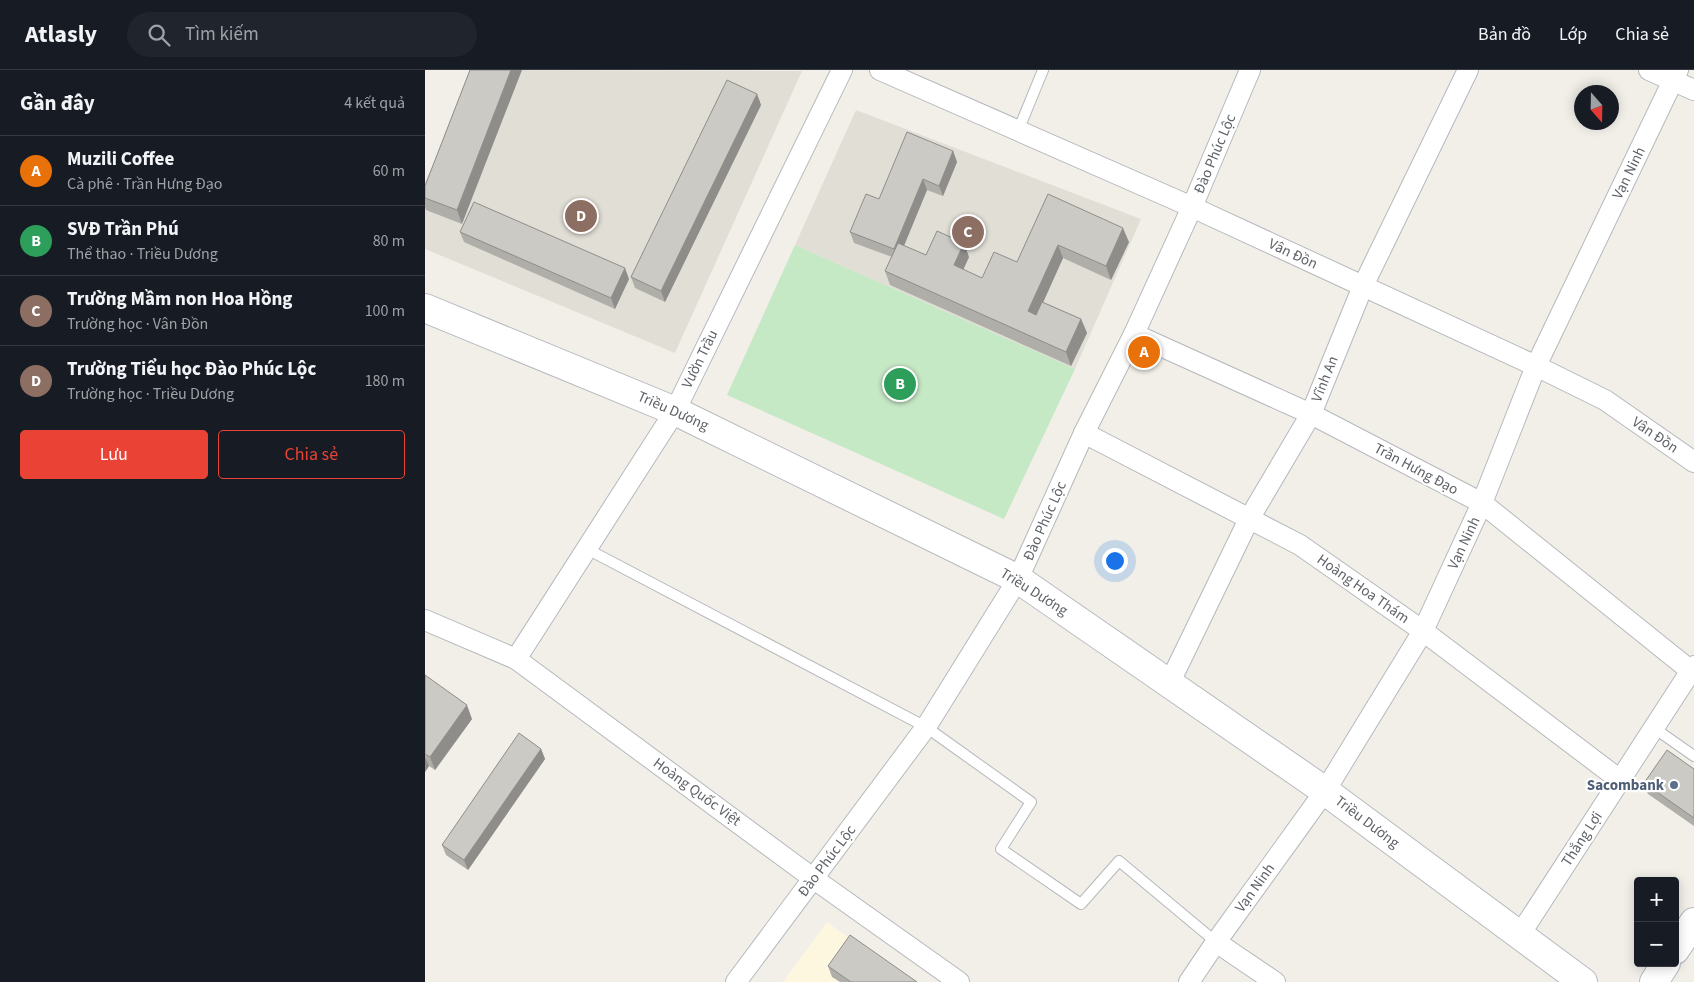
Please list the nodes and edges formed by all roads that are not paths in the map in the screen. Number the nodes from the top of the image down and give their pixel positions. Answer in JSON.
{"nodes":[{"id":1,"x":842,"y":70,"type":"edge"},
{"id":2,"x":880,"y":70,"type":"edge"},
{"id":3,"x":1043,"y":70,"type":"edge"},
{"id":4,"x":1250,"y":70,"type":"edge"},
{"id":5,"x":1468,"y":70,"type":"edge"},
{"id":6,"x":1649,"y":70,"type":"edge"},
{"id":7,"x":1676,"y":75,"type":"edge"},
{"id":8,"x":1694,"y":90,"type":"edge"},
{"id":9,"x":1018,"y":131,"type":"junction"},
{"id":10,"x":1192,"y":207,"type":"junction"},
{"id":11,"x":1363,"y":286,"type":"junction"},
{"id":12,"x":425,"y":308,"type":"edge"},
{"id":13,"x":1134,"y":334,"type":"junction"},
{"id":14,"x":1536,"y":366,"type":"junction"},
{"id":15,"x":675,"y":411,"type":"junction"},
{"id":16,"x":1311,"y":414,"type":"junction"},
{"id":17,"x":1084,"y":433,"type":"junction"},
{"id":18,"x":1693,"y":457,"type":"edge"},
{"id":19,"x":1482,"y":503,"type":"junction"},
{"id":20,"x":1249,"y":519,"type":"junction"},
{"id":21,"x":587,"y":549,"type":"junction"},
{"id":22,"x":1018,"y":579,"type":"junction"},
{"id":23,"x":425,"y":620,"type":"edge"},
{"id":24,"x":1423,"y":631,"type":"junction"},
{"id":25,"x":516,"y":659,"type":"junction"},
{"id":26,"x":1692,"y":668,"type":"edge"},
{"id":27,"x":1170,"y":682,"type":"junction"},
{"id":28,"x":926,"y":728,"type":"junction"},
{"id":29,"x":1654,"y":728,"type":"junction"},
{"id":30,"x":1694,"y":756,"type":"edge"},
{"id":31,"x":1620,"y":780,"type":"junction"},
{"id":32,"x":1325,"y":791,"type":"junction"},
{"id":33,"x":814,"y":879,"type":"junction"},
{"id":34,"x":1694,"y":922,"type":"edge"},
{"id":35,"x":1519,"y":936,"type":"junction"},
{"id":36,"x":1216,"y":942,"type":"junction"},
{"id":37,"x":1679,"y":944,"type":"edge"},
{"id":38,"x":1663,"y":967,"type":"edge"},
{"id":39,"x":736,"y":982,"type":"edge"},
{"id":40,"x":959,"y":982,"type":"edge"},
{"id":41,"x":1189,"y":982,"type":"edge"},
{"id":42,"x":1275,"y":982,"type":"edge"},
{"id":43,"x":1583,"y":982,"type":"edge"},
{"id":44,"x":1654,"y":982,"type":"edge"}],
"edges":[{"from":1,"to":15,"type":"street","name":"Vườn Trầu"},
{"from":2,"to":9,"type":"street","name":"Vân Đồn"},
{"from":3,"to":9,"type":"lane"},
{"from":4,"to":10,"type":"street","name":"Đào Phúc Lộc"},
{"from":5,"to":11,"type":"street","name":"Vĩnh An"},
{"from":6,"to":7,"type":"street"},
{"from":7,"to":8,"type":"street"},
{"from":7,"to":14,"type":"street","name":"Vạn Ninh"},
{"from":9,"to":10,"type":"street","name":"Vân Đồn"},
{"from":10,"to":11,"type":"street","name":"Vân Đồn"},
{"from":10,"to":13,"type":"street","name":"Đào Phúc Lộc"},
{"from":11,"to":14,"type":"street","name":"Vân Đồn"},
{"from":11,"to":16,"type":"street","name":"Vĩnh An"},
{"from":12,"to":15,"type":"street","name":"Triều Dương"},
{"from":13,"to":16,"type":"street","name":"Trần Hưng Đạo"},
{"from":13,"to":17,"type":"street","name":"Đào Phúc Lộc"},
{"from":14,"to":18,"type":"street","name":"Vân Đồn"},
{"from":14,"to":19,"type":"street","name":"Vạn Ninh"},
{"from":15,"to":21,"type":"street","name":"Vườn Trầu"},
{"from":15,"to":22,"type":"street","name":"Triều Dương"},
{"from":16,"to":19,"type":"street","name":"Trần Hưng Đạo"},
{"from":16,"to":20,"type":"street","name":"Vĩnh An"},
{"from":17,"to":20,"type":"street","name":"Hoàng Hoa Thám"},
{"from":17,"to":22,"type":"street","name":"Đào Phúc Lộc"},
{"from":19,"to":24,"type":"street","name":"Vạn Ninh"},
{"from":19,"to":26,"type":"street","name":"Trần Hưng Đạo"},
{"from":20,"to":24,"type":"street","name":"Hoàng Hoa Thám"},
{"from":20,"to":27,"type":"street","name":"Vĩnh An"},
{"from":21,"to":25,"type":"street","name":"Vườn Trầu"},
{"from":21,"to":28,"type":"lane"},
{"from":22,"to":27,"type":"street","name":"Triều Dương"},
{"from":22,"to":28,"type":"street","name":"Đào Phúc Lộc"},
{"from":23,"to":25,"type":"street","name":"Hoàng Quốc Việt"},
{"from":24,"to":31,"type":"street","name":"Hoàng Hoa Thám"},
{"from":24,"to":32,"type":"street","name":"Vạn Ninh"},
{"from":25,"to":33,"type":"street","name":"Hoàng Quốc Việt"},
{"from":26,"to":29,"type":"street","name":"Thắng Lợi"},
{"from":27,"to":32,"type":"street","name":"Triều Dương"},
{"from":28,"to":33,"type":"street","name":"Đào Phúc Lộc"},
{"from":28,"to":36,"type":"lane"},
{"from":29,"to":30,"type":"lane"},
{"from":29,"to":31,"type":"street","name":"Thắng Lợi"},
{"from":31,"to":35,"type":"street","name":"Thắng Lợi"},
{"from":32,"to":35,"type":"street","name":"Triều Dương"},
{"from":32,"to":36,"type":"street","name":"Vạn Ninh"},
{"from":33,"to":39,"type":"street","name":"Đào Phúc Lộc"},
{"from":33,"to":40,"type":"street","name":"Hoàng Quốc Việt"},
{"from":34,"to":37,"type":"street"},
{"from":35,"to":43,"type":"street","name":"Triều Dương"},
{"from":36,"to":41,"type":"street","name":"Vạn Ninh"},
{"from":36,"to":42,"type":"street"},
{"from":38,"to":44,"type":"street"}]}
